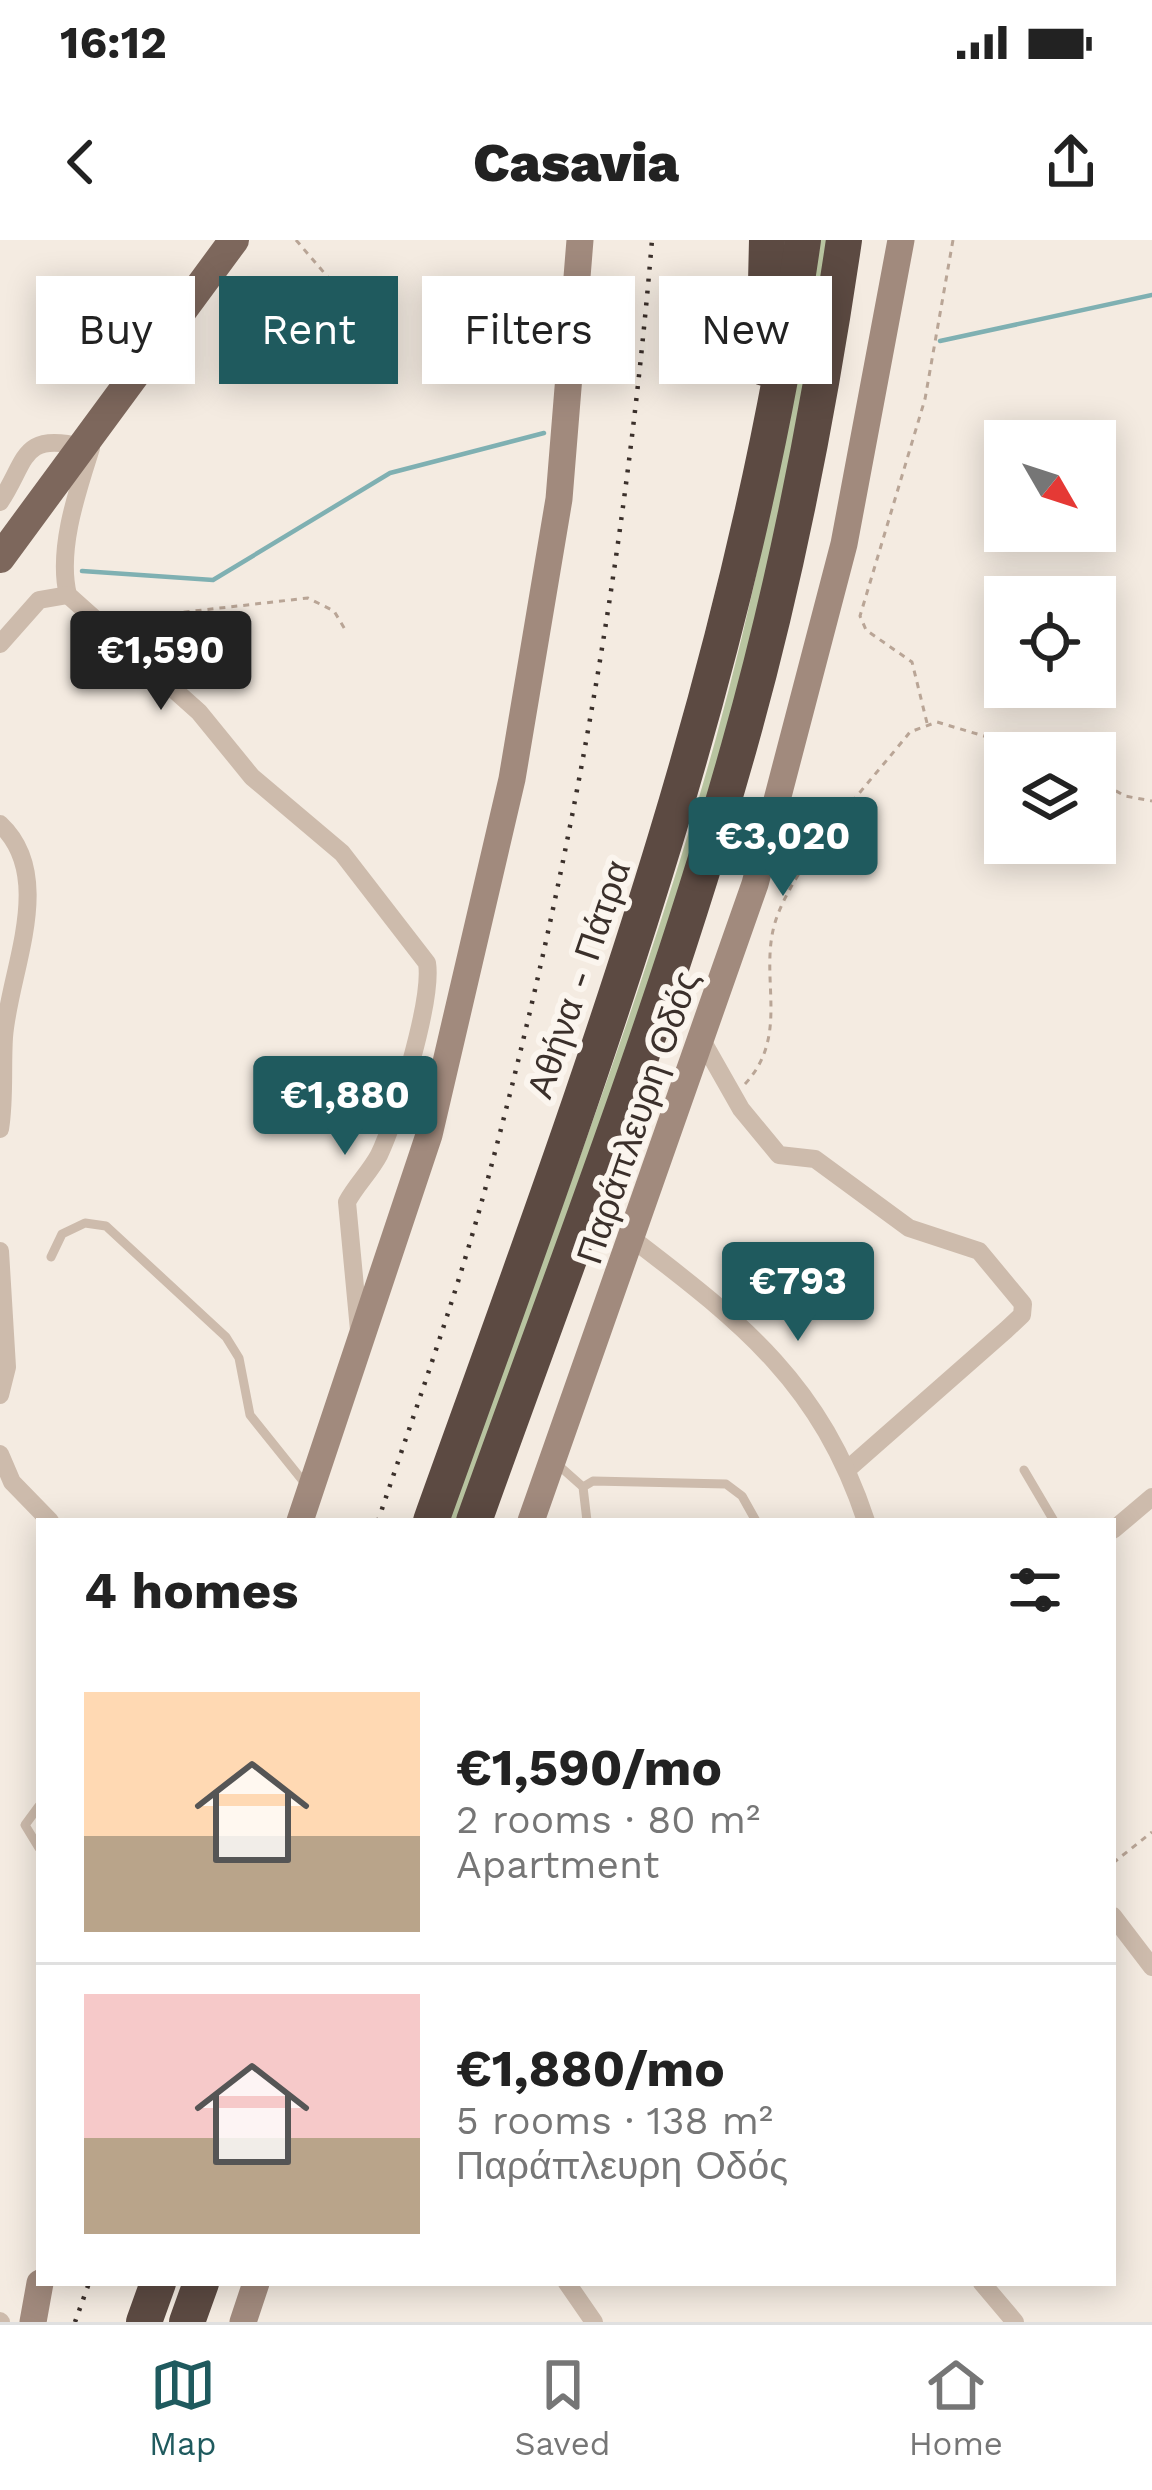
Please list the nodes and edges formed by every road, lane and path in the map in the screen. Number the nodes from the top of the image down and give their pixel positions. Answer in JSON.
{"nodes":[{"id":1,"x":234,"y":240,"type":"edge"},
{"id":2,"x":296,"y":240,"type":"edge"},
{"id":3,"x":580,"y":240,"type":"edge"},
{"id":4,"x":767,"y":240,"type":"edge"},
{"id":5,"x":803,"y":240,"type":"edge"},
{"id":6,"x":844,"y":240,"type":"edge"},
{"id":7,"x":901,"y":240,"type":"edge"},
{"id":8,"x":953,"y":240,"type":"edge"},
{"id":9,"x":327,"y":276,"type":"edge"},
{"id":10,"x":101,"y":420,"type":"junction"},
{"id":11,"x":82,"y":447,"type":"junction"},
{"id":12,"x":762,"y":476,"type":"junction"},
{"id":13,"x":0,"y":502,"type":"edge"},
{"id":14,"x":0,"y":558,"type":"edge"},
{"id":15,"x":68,"y":595,"type":"junction"},
{"id":16,"x":104,"y":623,"type":"junction"},
{"id":17,"x":346,"y":632,"type":"dead end"},
{"id":18,"x":0,"y":644,"type":"edge"},
{"id":19,"x":927,"y":723,"type":"junction"},
{"id":20,"x":984,"y":738,"type":"edge"},
{"id":21,"x":1116,"y":791,"type":"edge"},
{"id":22,"x":1152,"y":801,"type":"edge"},
{"id":23,"x":0,"y":824,"type":"edge"},
{"id":24,"x":703,"y":1042,"type":"junction"},
{"id":25,"x":735,"y":1093,"type":"junction"},
{"id":26,"x":0,"y":1130,"type":"edge"},
{"id":27,"x":634,"y":1240,"type":"junction"},
{"id":28,"x":0,"y":1251,"type":"edge"},
{"id":29,"x":51,"y":1257,"type":"dead end"},
{"id":30,"x":362,"y":1346,"type":"junction"},
{"id":31,"x":0,"y":1395,"type":"edge"},
{"id":32,"x":0,"y":1454,"type":"edge"},
{"id":33,"x":552,"y":1459,"type":"junction"},
{"id":34,"x":849,"y":1468,"type":"junction"},
{"id":35,"x":1024,"y":1470,"type":"dead end"},
{"id":36,"x":583,"y":1486,"type":"junction"},
{"id":37,"x":311,"y":1491,"type":"junction"},
{"id":38,"x":1152,"y":1497,"type":"edge"},
{"id":39,"x":47,"y":1518,"type":"edge"},
{"id":40,"x":301,"y":1518,"type":"edge"},
{"id":41,"x":432,"y":1518,"type":"edge"},
{"id":42,"x":475,"y":1518,"type":"edge"},
{"id":43,"x":532,"y":1518,"type":"edge"},
{"id":44,"x":587,"y":1518,"type":"edge"},
{"id":45,"x":754,"y":1518,"type":"edge"},
{"id":46,"x":865,"y":1518,"type":"edge"},
{"id":47,"x":1052,"y":1518,"type":"edge"},
{"id":48,"x":1116,"y":1527,"type":"edge"},
{"id":49,"x":36,"y":1810,"type":"edge"},
{"id":50,"x":1152,"y":1832,"type":"edge"},
{"id":51,"x":36,"y":1842,"type":"edge"},
{"id":52,"x":1116,"y":1861,"type":"edge"},
{"id":53,"x":1116,"y":1920,"type":"edge"},
{"id":54,"x":1152,"y":1966,"type":"edge"},
{"id":55,"x":39,"y":2286,"type":"edge"},
{"id":56,"x":157,"y":2286,"type":"edge"},
{"id":57,"x":200,"y":2286,"type":"edge"},
{"id":58,"x":255,"y":2286,"type":"edge"},
{"id":59,"x":570,"y":2286,"type":"edge"},
{"id":60,"x":985,"y":2286,"type":"edge"},
{"id":61,"x":33,"y":2322,"type":"edge"},
{"id":62,"x":144,"y":2322,"type":"edge"},
{"id":63,"x":187,"y":2322,"type":"edge"},
{"id":64,"x":243,"y":2322,"type":"edge"},
{"id":65,"x":594,"y":2322,"type":"edge"},
{"id":66,"x":1015,"y":2322,"type":"edge"}],
"edges":[{"from":1,"to":10,"type":"main road"},
{"from":2,"to":9,"type":"path"},
{"from":3,"to":30,"type":"street"},
{"from":4,"to":12,"type":"highway"},
{"from":5,"to":12,"type":"highway","name":"Αθήνα - Πάτρα"},
{"from":6,"to":42,"type":"highway"},
{"from":7,"to":24,"type":"street","name":"Παράπλευρη Οδός"},
{"from":8,"to":19,"type":"path"},
{"from":10,"to":11,"type":"main road"},
{"from":10,"to":15,"type":"street"},
{"from":11,"to":13,"type":"street"},
{"from":11,"to":14,"type":"main road"},
{"from":12,"to":41,"type":"highway","name":"Αθήνα - Πάτρα"},
{"from":15,"to":16,"type":"street"},
{"from":15,"to":18,"type":"street"},
{"from":16,"to":17,"type":"path"},
{"from":16,"to":30,"type":"street"},
{"from":19,"to":20,"type":"path"},
{"from":19,"to":25,"type":"path"},
{"from":21,"to":22,"type":"path"},
{"from":23,"to":26,"type":"street"},
{"from":24,"to":25,"type":"street"},
{"from":24,"to":27,"type":"street","name":"Παράπλευρη Οδός"},
{"from":25,"to":34,"type":"street"},
{"from":27,"to":33,"type":"street","name":"Παράπλευρη Οδός"},
{"from":27,"to":34,"type":"street"},
{"from":28,"to":31,"type":"street"},
{"from":29,"to":37,"type":"lane"},
{"from":30,"to":37,"type":"street"},
{"from":32,"to":39,"type":"street"},
{"from":33,"to":36,"type":"lane"},
{"from":33,"to":43,"type":"street","name":"Παράπλευρη Οδός"},
{"from":34,"to":46,"type":"street"},
{"from":35,"to":47,"type":"lane"},
{"from":36,"to":44,"type":"lane"},
{"from":36,"to":45,"type":"lane"},
{"from":37,"to":40,"type":"street"},
{"from":38,"to":48,"type":"street"},
{"from":49,"to":51,"type":"lane"},
{"from":50,"to":52,"type":"path"},
{"from":53,"to":54,"type":"street"},
{"from":55,"to":61,"type":"street"},
{"from":56,"to":62,"type":"highway"},
{"from":57,"to":63,"type":"highway"},
{"from":58,"to":64,"type":"street"},
{"from":59,"to":65,"type":"street"},
{"from":60,"to":66,"type":"street"}]}
